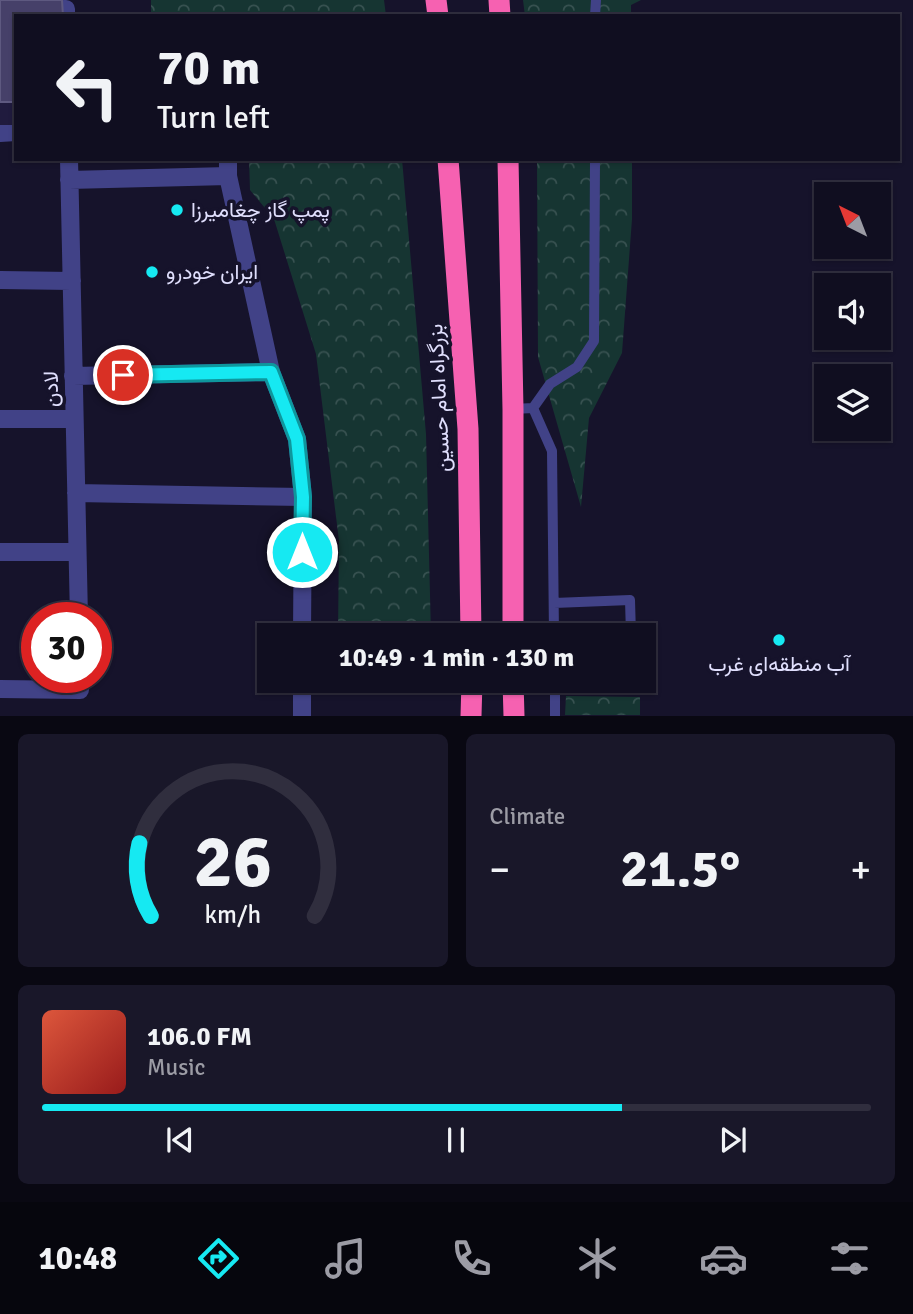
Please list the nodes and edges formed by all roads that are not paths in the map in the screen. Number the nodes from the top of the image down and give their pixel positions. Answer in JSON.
{"nodes":[{"id":1,"x":2,"y":9,"type":"edge"},
{"id":2,"x":66,"y":13,"type":"edge"},
{"id":3,"x":69,"y":161,"type":"edge"},
{"id":4,"x":448,"y":161,"type":"edge"},
{"id":5,"x":508,"y":161,"type":"edge"},
{"id":6,"x":595,"y":161,"type":"edge"},
{"id":7,"x":228,"y":168,"type":"edge"},
{"id":8,"x":69,"y":180,"type":"junction"},
{"id":9,"x":0,"y":281,"type":"edge"},
{"id":10,"x":72,"y":281,"type":"junction"},
{"id":11,"x":271,"y":372,"type":"junction"},
{"id":12,"x":73,"y":376,"type":"junction"},
{"id":13,"x":523,"y":409,"type":"junction"},
{"id":14,"x":74,"y":418,"type":"junction"},
{"id":15,"x":0,"y":419,"type":"edge"},
{"id":16,"x":76,"y":493,"type":"junction"},
{"id":17,"x":303,"y":497,"type":"junction"},
{"id":18,"x":0,"y":552,"type":"edge"},
{"id":19,"x":78,"y":552,"type":"junction"},
{"id":20,"x":79,"y":602,"type":"edge"},
{"id":21,"x":554,"y":603,"type":"junction"},
{"id":22,"x":302,"y":623,"type":"edge"},
{"id":23,"x":471,"y":623,"type":"edge"},
{"id":24,"x":514,"y":623,"type":"edge"},
{"id":25,"x":554,"y":623,"type":"edge"},
{"id":26,"x":631,"y":623,"type":"edge"},
{"id":27,"x":21,"y":688,"type":"edge"},
{"id":28,"x":0,"y":689,"type":"edge"},
{"id":29,"x":302,"y":693,"type":"edge"},
{"id":30,"x":471,"y":693,"type":"edge"},
{"id":31,"x":513,"y":693,"type":"edge"},
{"id":32,"x":555,"y":693,"type":"edge"},
{"id":33,"x":302,"y":716,"type":"edge"},
{"id":34,"x":471,"y":716,"type":"edge"},
{"id":35,"x":514,"y":716,"type":"edge"},
{"id":36,"x":555,"y":716,"type":"edge"}],
"edges":[{"from":1,"to":2,"type":"street"},
{"from":3,"to":8,"type":"street","name":"لادن"},
{"from":4,"to":23,"type":"highway","name":"بزرگراه امام حسین"},
{"from":5,"to":13,"type":"highway"},
{"from":6,"to":13,"type":"lane"},
{"from":7,"to":8,"type":"street"},
{"from":7,"to":11,"type":"street"},
{"from":8,"to":10,"type":"street","name":"لادن"},
{"from":9,"to":10,"type":"street"},
{"from":10,"to":12,"type":"street","name":"لادن"},
{"from":11,"to":12,"type":"street"},
{"from":11,"to":17,"type":"street"},
{"from":12,"to":14,"type":"street","name":"لادن"},
{"from":13,"to":21,"type":"lane"},
{"from":13,"to":24,"type":"highway"},
{"from":14,"to":15,"type":"street"},
{"from":14,"to":16,"type":"street","name":"لادن"},
{"from":16,"to":17,"type":"street"},
{"from":16,"to":19,"type":"street","name":"لادن"},
{"from":17,"to":22,"type":"street"},
{"from":18,"to":19,"type":"street"},
{"from":19,"to":20,"type":"street","name":"لادن"},
{"from":21,"to":25,"type":"lane"},
{"from":21,"to":26,"type":"lane"},
{"from":27,"to":28,"type":"street"},
{"from":29,"to":33,"type":"street"},
{"from":30,"to":34,"type":"highway"},
{"from":31,"to":35,"type":"highway"},
{"from":32,"to":36,"type":"lane"}]}
